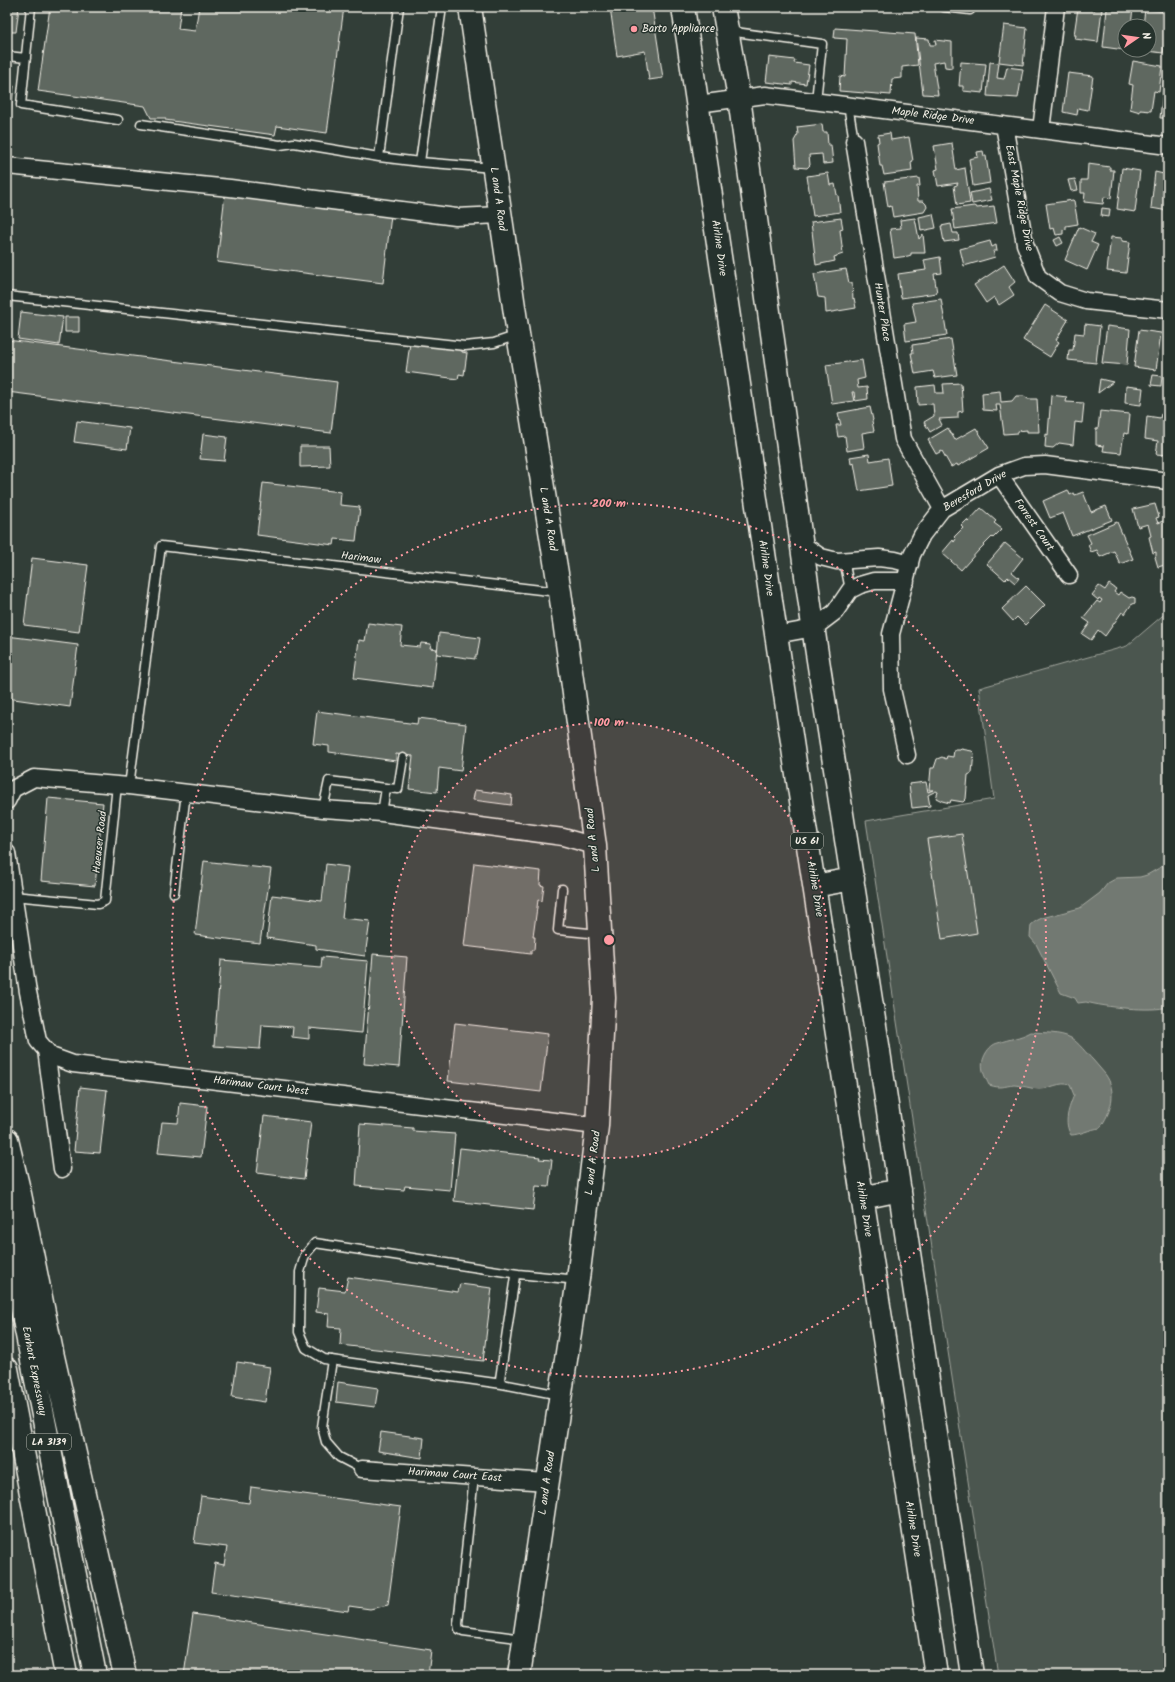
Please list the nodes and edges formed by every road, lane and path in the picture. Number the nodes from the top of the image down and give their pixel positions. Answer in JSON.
{"nodes":[{"id":1,"x":31,"y":7,"type":"edge"},
{"id":2,"x":398,"y":7,"type":"edge"},
{"id":3,"x":442,"y":7,"type":"edge"},
{"id":4,"x":470,"y":7,"type":"edge"},
{"id":5,"x":683,"y":7,"type":"edge"},
{"id":6,"x":723,"y":7,"type":"edge"},
{"id":7,"x":944,"y":7,"type":"edge"},
{"id":8,"x":970,"y":7,"type":"edge"},
{"id":9,"x":1056,"y":7,"type":"edge"},
{"id":10,"x":727,"y":31,"type":"junction"},
{"id":11,"x":7,"y":56,"type":"edge"},
{"id":12,"x":26,"y":58,"type":"junction"},
{"id":13,"x":739,"y":98,"type":"junction"},
{"id":14,"x":816,"y":101,"type":"junction"},
{"id":15,"x":698,"y":104,"type":"junction"},
{"id":16,"x":848,"y":105,"type":"junction"},
{"id":17,"x":118,"y":120,"type":"dead end"},
{"id":18,"x":141,"y":124,"type":"dead end"},
{"id":19,"x":1004,"y":125,"type":"junction"},
{"id":20,"x":1041,"y":130,"type":"junction"},
{"id":21,"x":854,"y":141,"type":"joint"},
{"id":22,"x":1168,"y":146,"type":"edge"},
{"id":23,"x":379,"y":157,"type":"junction"},
{"id":24,"x":420,"y":162,"type":"junction"},
{"id":25,"x":7,"y":166,"type":"edge"},
{"id":26,"x":494,"y":168,"type":"junction"},
{"id":27,"x":501,"y":215,"type":"junction"},
{"id":28,"x":7,"y":296,"type":"edge"},
{"id":29,"x":1168,"y":310,"type":"edge"},
{"id":30,"x":518,"y":334,"type":"junction"},
{"id":31,"x":999,"y":475,"type":"junction"},
{"id":32,"x":1168,"y":481,"type":"edge"},
{"id":33,"x":942,"y":509,"type":"junction"},
{"id":34,"x":802,"y":544,"type":"junction"},
{"id":35,"x":161,"y":546,"type":"joint"},
{"id":36,"x":844,"y":560,"type":"junction"},
{"id":37,"x":910,"y":564,"type":"junction"},
{"id":38,"x":1069,"y":575,"type":"dead end"},
{"id":39,"x":906,"y":581,"type":"junction"},
{"id":40,"x":850,"y":590,"type":"junction"},
{"id":41,"x":560,"y":592,"type":"junction"},
{"id":42,"x":814,"y":628,"type":"junction"},
{"id":43,"x":776,"y":635,"type":"junction"},
{"id":44,"x":907,"y":755,"type":"dead end"},
{"id":45,"x":403,"y":758,"type":"dead end"},
{"id":46,"x":123,"y":785,"type":"junction"},
{"id":47,"x":386,"y":788,"type":"junction"},
{"id":48,"x":186,"y":792,"type":"junction"},
{"id":49,"x":7,"y":802,"type":"edge"},
{"id":50,"x":323,"y":809,"type":"junction"},
{"id":51,"x":382,"y":813,"type":"junction"},
{"id":52,"x":595,"y":846,"type":"junction"},
{"id":53,"x":7,"y":853,"type":"edge"},
{"id":54,"x":853,"y":879,"type":"junction"},
{"id":55,"x":814,"y":886,"type":"junction"},
{"id":56,"x":562,"y":889,"type":"dead end"},
{"id":57,"x":174,"y":893,"type":"dead end"},
{"id":58,"x":13,"y":896,"type":"junction"},
{"id":59,"x":600,"y":934,"type":"junction"},
{"id":60,"x":46,"y":1050,"type":"junction"},
{"id":61,"x":597,"y":1126,"type":"junction"},
{"id":62,"x":7,"y":1140,"type":"edge"},
{"id":63,"x":62,"y":1169,"type":"dead end"},
{"id":64,"x":900,"y":1190,"type":"junction"},
{"id":65,"x":862,"y":1198,"type":"junction"},
{"id":66,"x":7,"y":1208,"type":"edge"},
{"id":67,"x":516,"y":1275,"type":"junction"},
{"id":68,"x":578,"y":1280,"type":"junction"},
{"id":69,"x":332,"y":1360,"type":"junction"},
{"id":70,"x":7,"y":1369,"type":"edge"},
{"id":71,"x":501,"y":1382,"type":"junction"},
{"id":72,"x":560,"y":1395,"type":"junction"},
{"id":73,"x":362,"y":1469,"type":"joint"},
{"id":74,"x":474,"y":1476,"type":"junction"},
{"id":75,"x":547,"y":1482,"type":"junction"},
{"id":76,"x":525,"y":1639,"type":"junction"},
{"id":77,"x":66,"y":1675,"type":"edge"},
{"id":78,"x":95,"y":1675,"type":"edge"},
{"id":79,"x":126,"y":1675,"type":"edge"},
{"id":80,"x":519,"y":1675,"type":"edge"},
{"id":81,"x":936,"y":1675,"type":"edge"},
{"id":82,"x":972,"y":1675,"type":"edge"}],
"edges":[{"from":1,"to":12,"type":"lane"},
{"from":2,"to":23,"type":"lane"},
{"from":3,"to":24,"type":"lane"},
{"from":4,"to":26,"type":"main road","name":"L and A Road"},
{"from":5,"to":15,"type":"main road","name":"Airline Drive","number":"US 61"},
{"from":6,"to":10,"type":"main road"},
{"from":7,"to":8,"type":"lane"},
{"from":9,"to":20,"type":"street"},
{"from":10,"to":13,"type":"main road"},
{"from":10,"to":14,"type":"lane"},
{"from":11,"to":12,"type":"lane"},
{"from":12,"to":17,"type":"lane"},
{"from":13,"to":14,"type":"street","name":"Maple Ridge Drive"},
{"from":13,"to":15,"type":"street","name":"Maple Ridge Drive"},
{"from":13,"to":34,"type":"main road"},
{"from":14,"to":16,"type":"street","name":"Maple Ridge Drive"},
{"from":15,"to":43,"type":"main road","name":"Airline Drive","number":"US 61"},
{"from":16,"to":19,"type":"street","name":"Maple Ridge Drive"},
{"from":16,"to":21,"type":"lane","name":"Hunter Place"},
{"from":18,"to":23,"type":"lane"},
{"from":19,"to":20,"type":"street","name":"Maple Ridge Drive"},
{"from":19,"to":29,"type":"street","name":"East Maple Ridge Drive"},
{"from":20,"to":22,"type":"street","name":"Maple Ridge Drive"},
{"from":21,"to":33,"type":"street","name":"Hunter Place"},
{"from":23,"to":24,"type":"lane"},
{"from":24,"to":26,"type":"lane"},
{"from":25,"to":27,"type":"street"},
{"from":26,"to":27,"type":"main road","name":"L and A Road"},
{"from":27,"to":30,"type":"main road","name":"L and A Road"},
{"from":28,"to":30,"type":"lane"},
{"from":30,"to":41,"type":"main road","name":"L and A Road"},
{"from":31,"to":32,"type":"street","name":"Beresford Drive"},
{"from":31,"to":33,"type":"street","name":"Beresford Drive"},
{"from":31,"to":38,"type":"street","name":"Forrest Court"},
{"from":33,"to":37,"type":"street","name":"Beresford Drive"},
{"from":34,"to":36,"type":"street"},
{"from":34,"to":42,"type":"main road"},
{"from":35,"to":41,"type":"lane","name":"Harimaw"},
{"from":35,"to":46,"type":"lane","name":"Haeuser Road"},
{"from":36,"to":37,"type":"street"},
{"from":36,"to":40,"type":"lane"},
{"from":37,"to":39,"type":"street","name":"Beresford Drive"},
{"from":39,"to":40,"type":"street"},
{"from":39,"to":44,"type":"street","name":"Beresford Drive"},
{"from":40,"to":42,"type":"street"},
{"from":41,"to":52,"type":"main road","name":"L and A Road"},
{"from":42,"to":43,"type":"street"},
{"from":42,"to":54,"type":"main road"},
{"from":43,"to":55,"type":"main road","name":"Airline Drive","number":"US 61"},
{"from":45,"to":47,"type":"lane"},
{"from":46,"to":48,"type":"street"},
{"from":46,"to":49,"type":"street"},
{"from":46,"to":58,"type":"lane","name":"Haeuser Road"},
{"from":47,"to":50,"type":"lane"},
{"from":47,"to":51,"type":"lane"},
{"from":48,"to":50,"type":"street"},
{"from":48,"to":57,"type":"lane"},
{"from":50,"to":51,"type":"street"},
{"from":51,"to":52,"type":"street"},
{"from":52,"to":59,"type":"main road","name":"L and A Road"},
{"from":53,"to":58,"type":"street"},
{"from":54,"to":55,"type":"main road"},
{"from":54,"to":64,"type":"main road"},
{"from":55,"to":65,"type":"main road","name":"Airline Drive","number":"US 61"},
{"from":56,"to":59,"type":"lane"},
{"from":58,"to":60,"type":"street"},
{"from":59,"to":61,"type":"main road","name":"L and A Road"},
{"from":60,"to":61,"type":"street","name":"Harimaw Court West"},
{"from":60,"to":63,"type":"street"},
{"from":61,"to":68,"type":"main road","name":"L and A Road"},
{"from":62,"to":79,"type":"main road"},
{"from":64,"to":65,"type":"main road"},
{"from":64,"to":82,"type":"main road"},
{"from":65,"to":81,"type":"main road","name":"Airline Drive","number":"US 61"},
{"from":66,"to":78,"type":"main road","name":"Earhart Expressway","number":"LA 3139"},
{"from":67,"to":68,"type":"lane"},
{"from":67,"to":69,"type":"lane"},
{"from":67,"to":71,"type":"lane"},
{"from":68,"to":72,"type":"main road","name":"L and A Road"},
{"from":69,"to":71,"type":"lane"},
{"from":69,"to":73,"type":"lane"},
{"from":70,"to":77,"type":"main road","number":"LA 3139"},
{"from":71,"to":72,"type":"lane"},
{"from":72,"to":75,"type":"main road","name":"L and A Road"},
{"from":73,"to":74,"type":"street","name":"Harimaw Court East"},
{"from":74,"to":75,"type":"street","name":"Harimaw Court East"},
{"from":74,"to":76,"type":"lane"},
{"from":75,"to":76,"type":"main road","name":"L and A Road"},
{"from":76,"to":80,"type":"main road","name":"L and A Road"}]}
